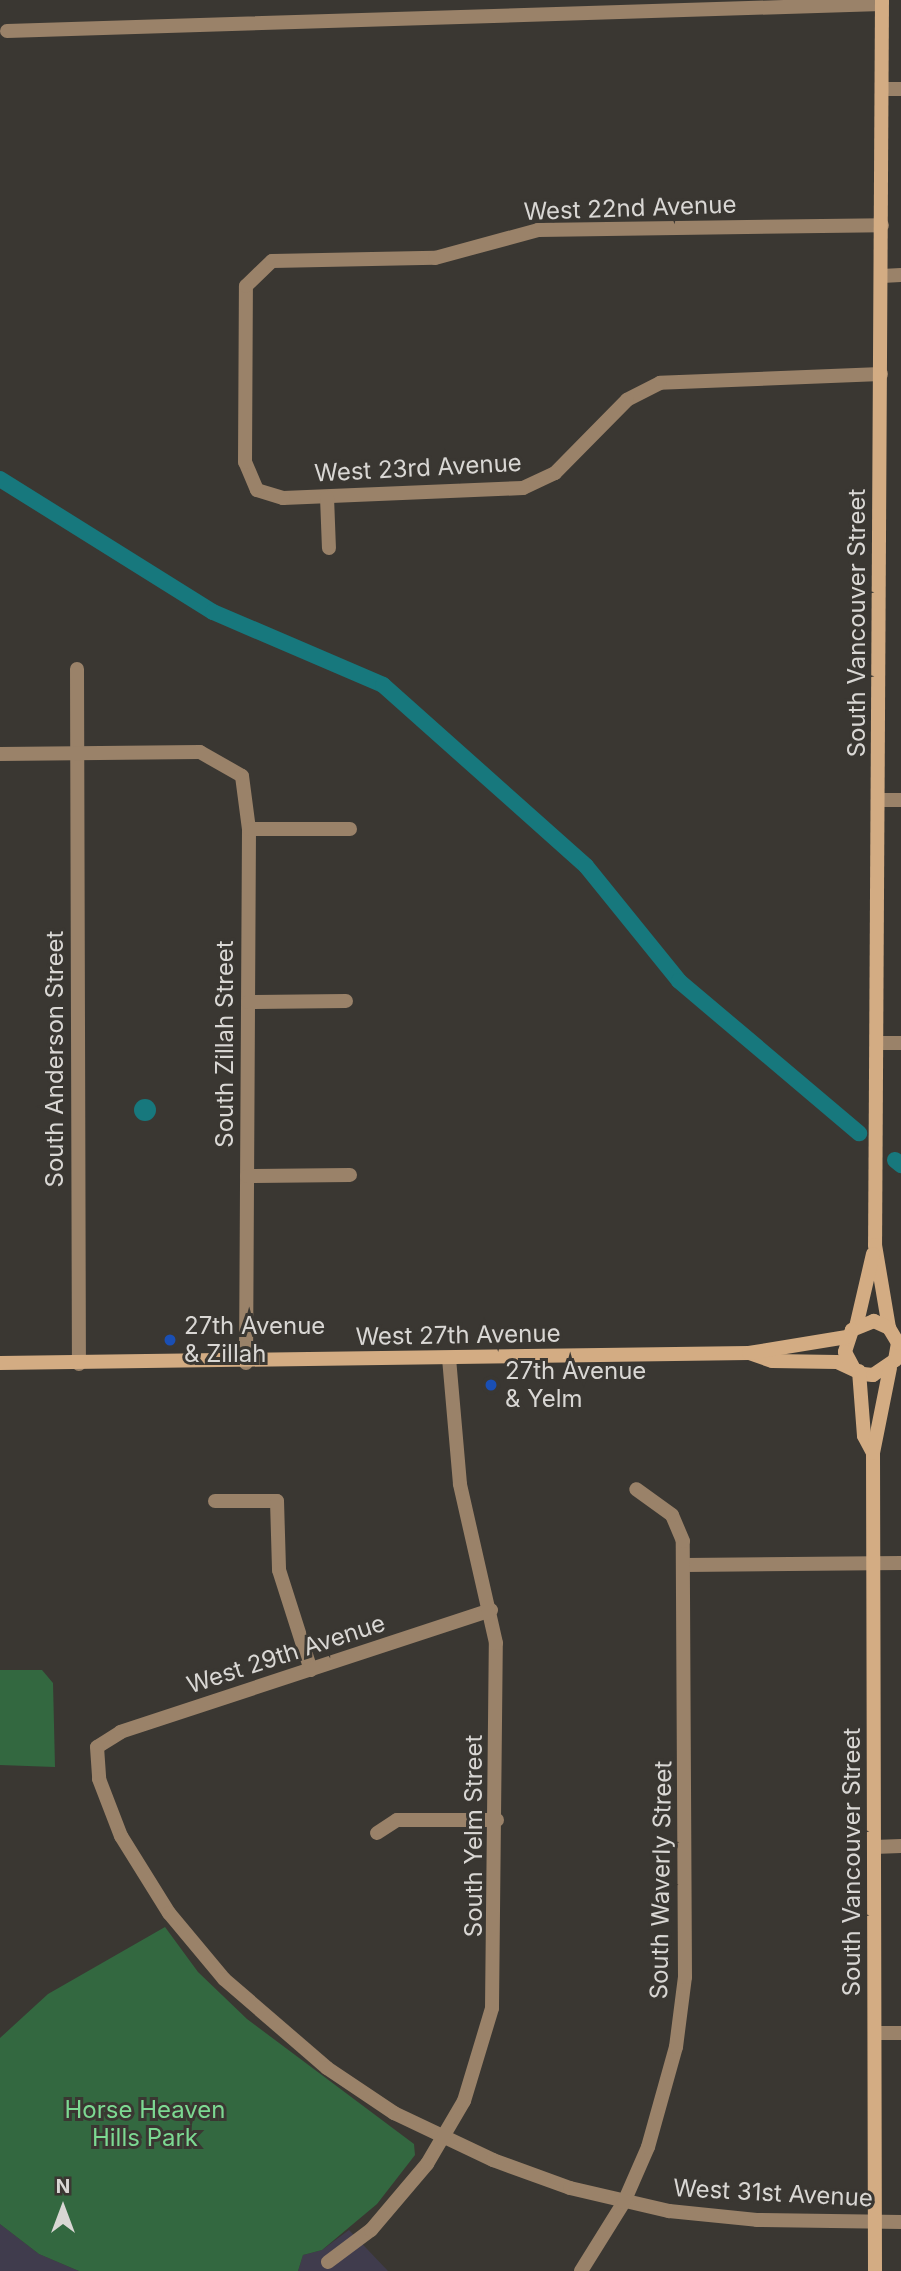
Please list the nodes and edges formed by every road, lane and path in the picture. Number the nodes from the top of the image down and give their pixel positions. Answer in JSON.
{"nodes":[{"id":1,"x":882,"y":2,"type":"edge"},
{"id":2,"x":7,"y":31,"type":"dead end"},
{"id":3,"x":882,"y":89,"type":"junction"},
{"id":4,"x":901,"y":89,"type":"edge"},
{"id":5,"x":882,"y":225,"type":"junction"},
{"id":6,"x":901,"y":275,"type":"edge"},
{"id":7,"x":882,"y":276,"type":"junction"},
{"id":8,"x":881,"y":374,"type":"junction"},
{"id":9,"x":257,"y":490,"type":"joint"},
{"id":10,"x":327,"y":497,"type":"junction"},
{"id":11,"x":329,"y":548,"type":"dead end"},
{"id":12,"x":77,"y":669,"type":"dead end"},
{"id":13,"x":0,"y":754,"type":"edge"},
{"id":14,"x":76,"y":754,"type":"junction"},
{"id":15,"x":879,"y":800,"type":"junction"},
{"id":16,"x":901,"y":800,"type":"edge"},
{"id":17,"x":248,"y":829,"type":"junction"},
{"id":18,"x":350,"y":829,"type":"dead end"},
{"id":19,"x":346,"y":1001,"type":"dead end"},
{"id":20,"x":248,"y":1002,"type":"junction"},
{"id":21,"x":877,"y":1043,"type":"junction"},
{"id":22,"x":901,"y":1043,"type":"edge"},
{"id":23,"x":350,"y":1175,"type":"dead end"},
{"id":24,"x":247,"y":1176,"type":"junction"},
{"id":25,"x":875,"y":1245,"type":"junction"},
{"id":26,"x":894,"y":1331,"type":"edge"},
{"id":27,"x":852,"y":1332,"type":"junction"},
{"id":28,"x":749,"y":1353,"type":"junction"},
{"id":29,"x":449,"y":1358,"type":"junction"},
{"id":30,"x":895,"y":1362,"type":"edge"},
{"id":31,"x":0,"y":1363,"type":"edge"},
{"id":32,"x":246,"y":1363,"type":"junction"},
{"id":33,"x":79,"y":1364,"type":"junction"},
{"id":34,"x":857,"y":1370,"type":"junction"},
{"id":35,"x":873,"y":1453,"type":"junction"},
{"id":36,"x":636,"y":1489,"type":"dead end"},
{"id":37,"x":215,"y":1501,"type":"dead end"},
{"id":38,"x":901,"y":1563,"type":"edge"},
{"id":39,"x":685,"y":1565,"type":"junction"},
{"id":40,"x":873,"y":1565,"type":"junction"},
{"id":41,"x":491,"y":1610,"type":"junction"},
{"id":42,"x":311,"y":1670,"type":"junction"},
{"id":43,"x":497,"y":1820,"type":"junction"},
{"id":44,"x":377,"y":1833,"type":"dead end"},
{"id":45,"x":901,"y":1846,"type":"edge"},
{"id":46,"x":874,"y":1847,"type":"junction"},
{"id":47,"x":875,"y":2033,"type":"junction"},
{"id":48,"x":901,"y":2033,"type":"edge"},
{"id":49,"x":443,"y":2139,"type":"junction"},
{"id":50,"x":624,"y":2202,"type":"junction"},
{"id":51,"x":875,"y":2222,"type":"junction"},
{"id":52,"x":901,"y":2222,"type":"edge"},
{"id":53,"x":328,"y":2262,"type":"dead end"},
{"id":54,"x":581,"y":2271,"type":"edge"},
{"id":55,"x":875,"y":2271,"type":"edge"}],
"edges":[{"from":1,"to":2,"type":"street"},
{"from":1,"to":3,"type":"street","name":"South Vancouver Street"},
{"from":3,"to":4,"type":"street"},
{"from":3,"to":5,"type":"street","name":"South Vancouver Street"},
{"from":5,"to":7,"type":"street","name":"South Vancouver Street"},
{"from":5,"to":9,"type":"street","name":"West 22nd Avenue"},
{"from":6,"to":7,"type":"street"},
{"from":7,"to":8,"type":"street","name":"South Vancouver Street"},
{"from":8,"to":10,"type":"street","name":"West 23rd Avenue"},
{"from":8,"to":15,"type":"street","name":"South Vancouver Street"},
{"from":9,"to":10,"type":"street","name":"West 23rd Avenue"},
{"from":10,"to":11,"type":"street"},
{"from":12,"to":14,"type":"street","name":"South Anderson Street"},
{"from":13,"to":14,"type":"street"},
{"from":14,"to":17,"type":"street","name":"South Zillah Street"},
{"from":14,"to":33,"type":"street","name":"South Anderson Street"},
{"from":15,"to":16,"type":"street"},
{"from":15,"to":21,"type":"street","name":"South Vancouver Street"},
{"from":17,"to":18,"type":"street"},
{"from":17,"to":20,"type":"street","name":"South Zillah Street"},
{"from":19,"to":20,"type":"street"},
{"from":20,"to":24,"type":"street","name":"South Zillah Street"},
{"from":21,"to":22,"type":"street"},
{"from":21,"to":25,"type":"street","name":"South Vancouver Street"},
{"from":23,"to":24,"type":"street"},
{"from":24,"to":32,"type":"street","name":"South Zillah Street"},
{"from":25,"to":26,"type":"street","name":"South Vancouver Street"},
{"from":25,"to":27,"type":"street","name":"South Vancouver Street"},
{"from":26,"to":27,"type":"street","name":"West 27th Avenue"},
{"from":26,"to":30,"type":"street"},
{"from":27,"to":28,"type":"street","name":"West 27th Avenue"},
{"from":27,"to":34,"type":"street"},
{"from":28,"to":29,"type":"street","name":"West 27th Avenue"},
{"from":28,"to":34,"type":"street","name":"West 27th Avenue"},
{"from":29,"to":32,"type":"street","name":"West 27th Avenue"},
{"from":29,"to":41,"type":"street","name":"South Yelm Street"},
{"from":30,"to":34,"type":"street","name":"West 27th Avenue"},
{"from":30,"to":35,"type":"street","name":"South Vancouver Street"},
{"from":31,"to":33,"type":"street","name":"West 27th Avenue"},
{"from":32,"to":33,"type":"street","name":"West 27th Avenue"},
{"from":34,"to":35,"type":"street","name":"South Vancouver Street"},
{"from":35,"to":40,"type":"street","name":"South Vancouver Street"},
{"from":36,"to":39,"type":"street","name":"South Waverly Street"},
{"from":37,"to":42,"type":"street"},
{"from":38,"to":40,"type":"street"},
{"from":39,"to":40,"type":"street"},
{"from":39,"to":50,"type":"street","name":"South Waverly Street"},
{"from":40,"to":46,"type":"street","name":"South Vancouver Street"},
{"from":41,"to":42,"type":"street","name":"West 29th Avenue"},
{"from":41,"to":43,"type":"street","name":"South Yelm Street"},
{"from":42,"to":49,"type":"street","name":"West 29th Avenue"},
{"from":43,"to":44,"type":"street"},
{"from":43,"to":49,"type":"street","name":"South Yelm Street"},
{"from":45,"to":46,"type":"street"},
{"from":46,"to":47,"type":"street","name":"South Vancouver Street"},
{"from":47,"to":48,"type":"street"},
{"from":47,"to":51,"type":"street","name":"South Vancouver Street"},
{"from":49,"to":50,"type":"street","name":"West 31st Avenue"},
{"from":49,"to":53,"type":"street","name":"South Yelm Street"},
{"from":50,"to":51,"type":"street","name":"West 31st Avenue"},
{"from":50,"to":54,"type":"street","name":"South Waverly Street"},
{"from":51,"to":52,"type":"street","name":"West 31st Avenue"},
{"from":51,"to":55,"type":"street","name":"South Vancouver Street"}]}
